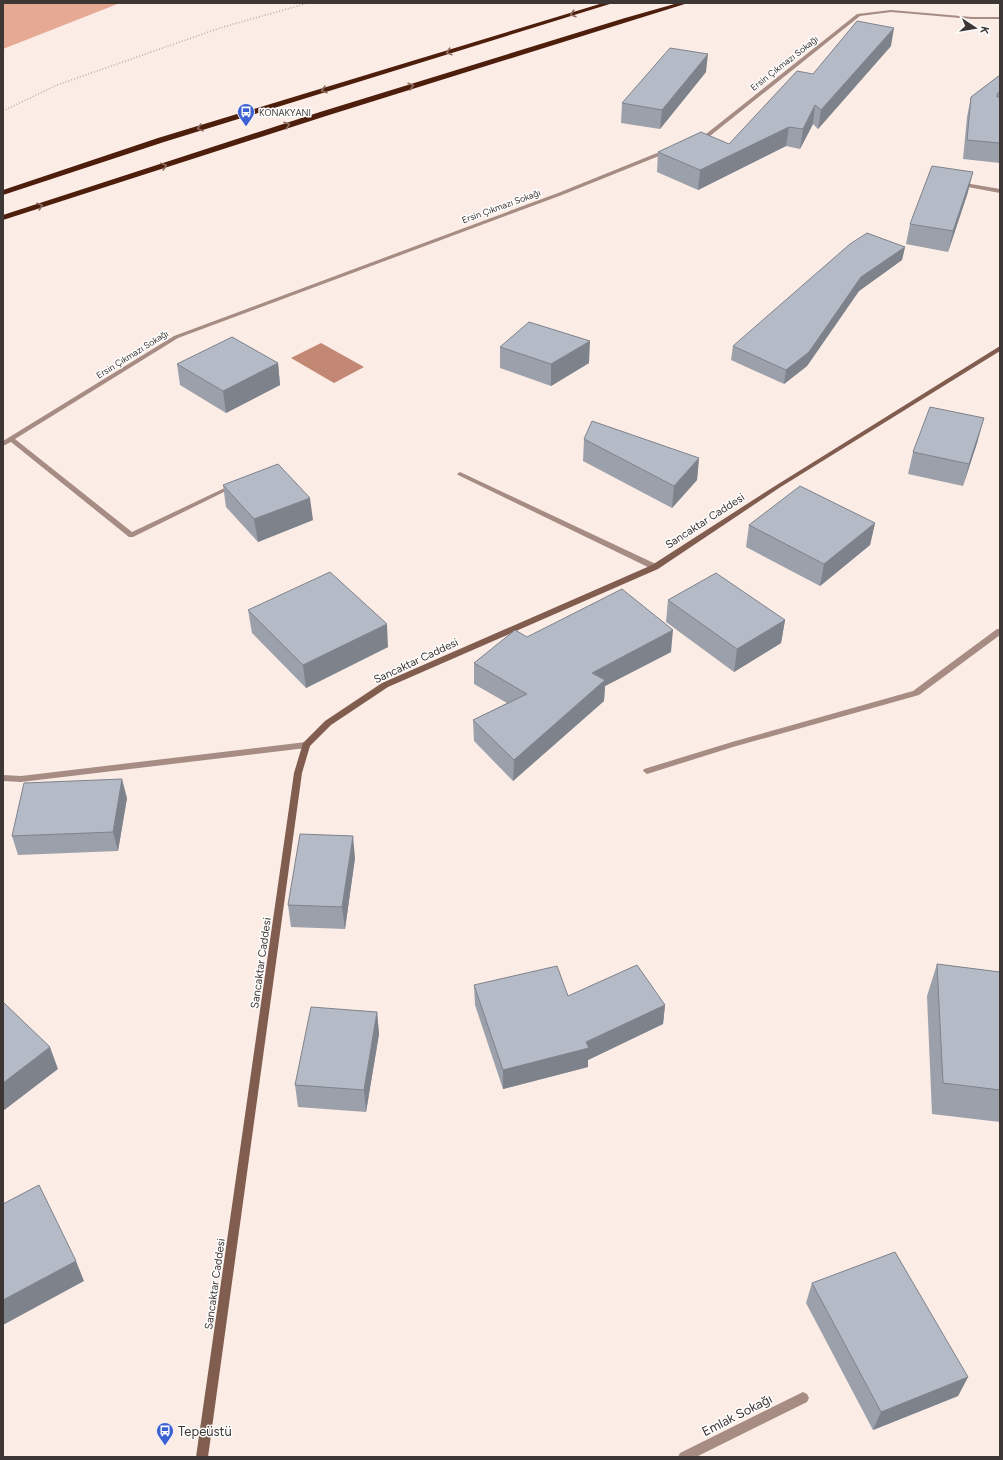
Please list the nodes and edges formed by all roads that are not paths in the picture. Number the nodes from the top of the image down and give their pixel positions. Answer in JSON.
{"nodes":[{"id":1,"x":610,"y":3,"type":"edge"},
{"id":2,"x":685,"y":3,"type":"edge"},
{"id":3,"x":1000,"y":18,"type":"edge"},
{"id":4,"x":693,"y":141,"type":"edge"},
{"id":5,"x":671,"y":150,"type":"edge"},
{"id":6,"x":955,"y":183,"type":"edge"},
{"id":7,"x":1000,"y":191,"type":"edge"},
{"id":8,"x":3,"y":193,"type":"edge"},
{"id":9,"x":3,"y":218,"type":"edge"},
{"id":10,"x":1000,"y":348,"type":"edge"},
{"id":11,"x":12,"y":440,"type":"junction"},
{"id":12,"x":3,"y":444,"type":"edge"},
{"id":13,"x":460,"y":474,"type":"dead end"},
{"id":14,"x":242,"y":481,"type":"edge"},
{"id":15,"x":655,"y":567,"type":"junction"},
{"id":16,"x":1000,"y":631,"type":"edge"},
{"id":17,"x":306,"y":745,"type":"junction"},
{"id":18,"x":647,"y":771,"type":"dead end"},
{"id":19,"x":3,"y":778,"type":"edge"},
{"id":20,"x":803,"y":1398,"type":"dead end"},
{"id":21,"x":202,"y":1457,"type":"edge"},
{"id":22,"x":684,"y":1457,"type":"edge"}],
"edges":[{"from":1,"to":8,"type":"highway","one_way":true},
{"from":9,"to":2,"type":"highway","one_way":true},
{"from":3,"to":4,"type":"street","name":"Ersin Çıkmazı Sokağı"},
{"from":5,"to":11,"type":"street","name":"Ersin Çıkmazı Sokağı"},
{"from":6,"to":7,"type":"street"},
{"from":10,"to":15,"type":"street","name":"Sancaktar Caddesi"},
{"from":11,"to":12,"type":"street","name":"Ersin Çıkmazı Sokağı"},
{"from":11,"to":14,"type":"street"},
{"from":13,"to":15,"type":"street"},
{"from":15,"to":17,"type":"street","name":"Sancaktar Caddesi"},
{"from":16,"to":18,"type":"street"},
{"from":17,"to":19,"type":"street"},
{"from":17,"to":21,"type":"street","name":"Sancaktar Caddesi"},
{"from":20,"to":22,"type":"street","name":"Emlak Sokağı"}]}
